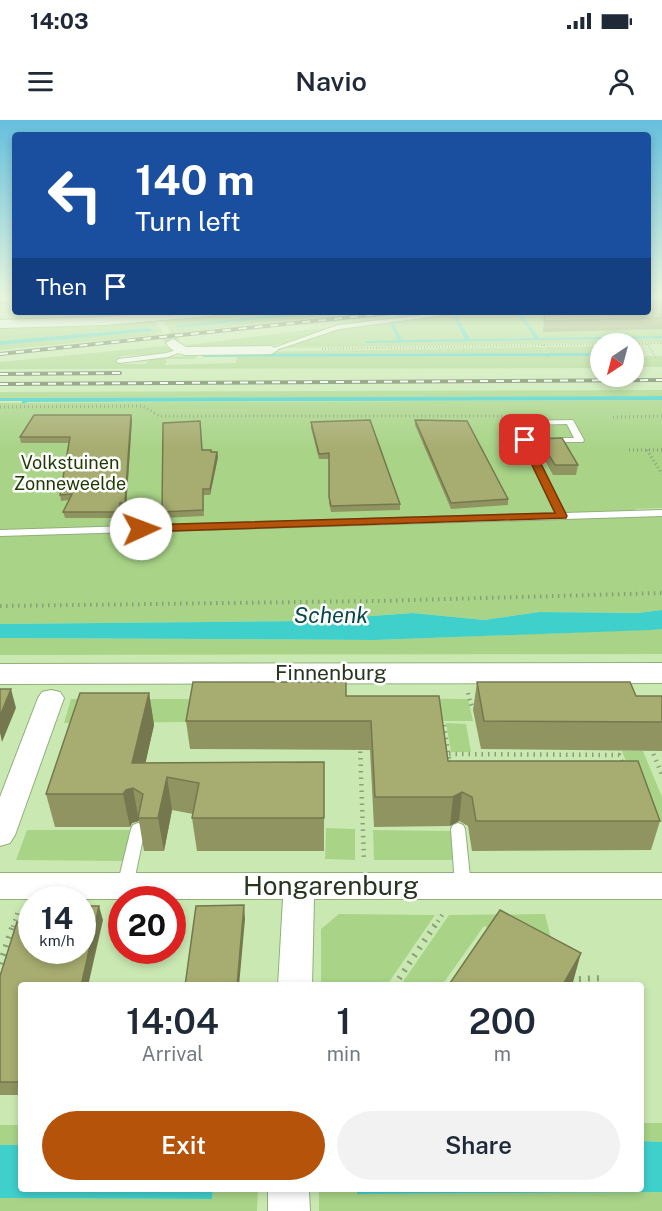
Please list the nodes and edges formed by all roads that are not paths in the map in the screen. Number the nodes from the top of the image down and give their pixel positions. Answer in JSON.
{"nodes":[{"id":1,"x":177,"y":347,"type":"edge"},
{"id":2,"x":199,"y":347,"type":"edge"},
{"id":3,"x":280,"y":347,"type":"edge"},
{"id":4,"x":271,"y":350,"type":"joint"},
{"id":5,"x":119,"y":361,"type":"dead end"},
{"id":6,"x":525,"y":440,"type":"junction"},
{"id":7,"x":662,"y":513,"type":"edge"},
{"id":8,"x":562,"y":516,"type":"junction"},
{"id":9,"x":0,"y":533,"type":"edge"},
{"id":10,"x":662,"y":673,"type":"edge"},
{"id":11,"x":0,"y":674,"type":"edge"},
{"id":12,"x":51,"y":698,"type":"dead end"},
{"id":13,"x":138,"y":829,"type":"edge"},
{"id":14,"x":458,"y":830,"type":"dead end"},
{"id":15,"x":0,"y":835,"type":"edge"},
{"id":16,"x":299,"y":885,"type":"junction"},
{"id":17,"x":13,"y":886,"type":"edge"},
{"id":18,"x":108,"y":886,"type":"edge"},
{"id":19,"x":125,"y":886,"type":"joint"},
{"id":20,"x":463,"y":886,"type":"junction"},
{"id":21,"x":662,"y":886,"type":"edge"},
{"id":22,"x":295,"y":982,"type":"edge"},
{"id":23,"x":289,"y":1192,"type":"edge"},
{"id":24,"x":288,"y":1211,"type":"edge"}],
"edges":[{"from":1,"to":5,"type":"lane"},
{"from":2,"to":4,"type":"street"},
{"from":3,"to":4,"type":"lane"},
{"from":6,"to":6,"type":"lane"},
{"from":6,"to":8,"type":"lane"},
{"from":7,"to":8,"type":"lane"},
{"from":8,"to":9,"type":"lane"},
{"from":10,"to":11,"type":"street","name":"Finnenburg"},
{"from":12,"to":15,"type":"street"},
{"from":13,"to":19,"type":"lane"},
{"from":14,"to":20,"type":"lane"},
{"from":16,"to":19,"type":"street","name":"Hongarenburg"},
{"from":16,"to":20,"type":"street","name":"Hongarenburg"},
{"from":16,"to":22,"type":"street"},
{"from":17,"to":18,"type":"street","name":"Hongarenburg"},
{"from":20,"to":21,"type":"street","name":"Hongarenburg"},
{"from":23,"to":24,"type":"street"}]}
